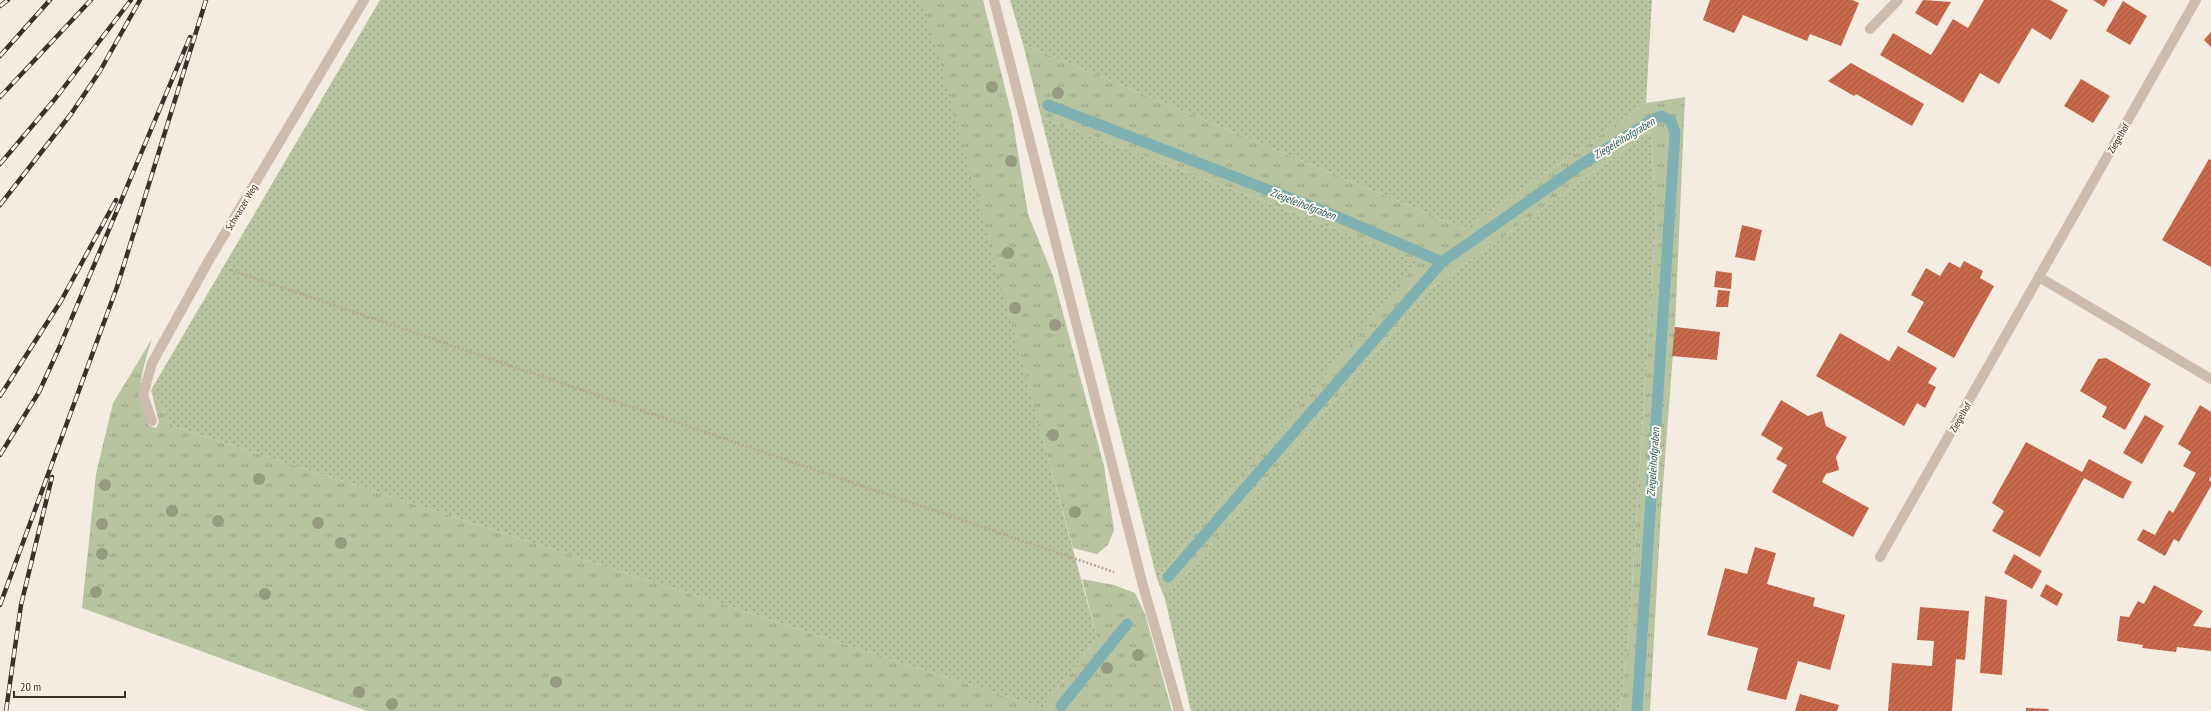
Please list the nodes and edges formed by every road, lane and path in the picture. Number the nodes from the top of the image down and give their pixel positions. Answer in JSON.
{"nodes":[{"id":1,"x":364,"y":0,"type":"edge"},
{"id":2,"x":994,"y":0,"type":"edge"},
{"id":3,"x":1898,"y":0,"type":"edge"},
{"id":4,"x":2196,"y":0,"type":"edge"},
{"id":5,"x":1870,"y":29,"type":"dead end"},
{"id":6,"x":208,"y":262,"type":"junction"},
{"id":7,"x":2039,"y":277,"type":"junction"},
{"id":8,"x":2211,"y":379,"type":"edge"},
{"id":9,"x":152,"y":421,"type":"dead end"},
{"id":10,"x":1880,"y":557,"type":"dead end"},
{"id":11,"x":1142,"y":582,"type":"junction"},
{"id":12,"x":1179,"y":711,"type":"edge"}],
"edges":[{"from":1,"to":6,"type":"street","name":"Schwarzer Weg"},
{"from":2,"to":11,"type":"street"},
{"from":3,"to":5,"type":"street"},
{"from":4,"to":7,"type":"street","name":"Ziegelhof"},
{"from":6,"to":9,"type":"street","name":"Schwarzer Weg"},
{"from":6,"to":11,"type":"path"},
{"from":7,"to":8,"type":"street"},
{"from":7,"to":10,"type":"street","name":"Ziegelhof"},
{"from":11,"to":12,"type":"street"}]}
